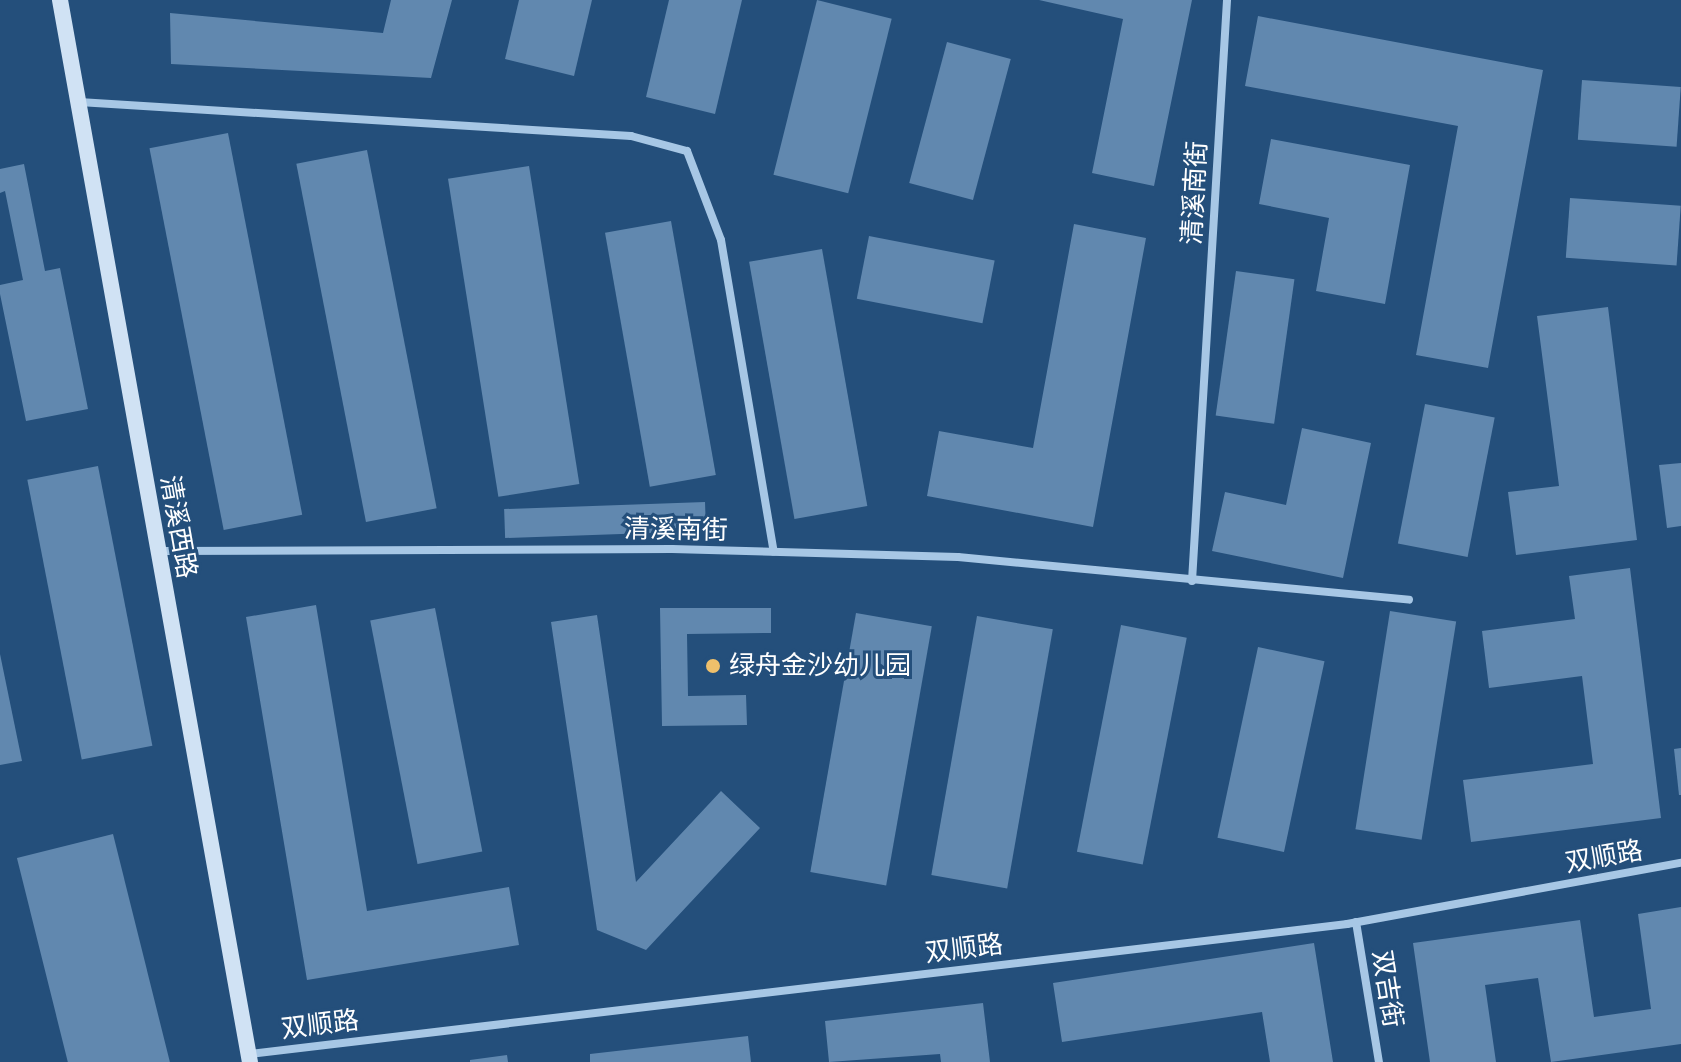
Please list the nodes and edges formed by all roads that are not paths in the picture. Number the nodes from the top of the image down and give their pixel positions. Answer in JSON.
{"nodes":[{"id":1,"x":60,"y":0,"type":"edge"},
{"id":2,"x":1227,"y":0,"type":"edge"},
{"id":3,"x":78,"y":102,"type":"junction"},
{"id":4,"x":158,"y":551,"type":"junction"},
{"id":5,"x":774,"y":552,"type":"junction"},
{"id":6,"x":1192,"y":581,"type":"junction"},
{"id":7,"x":1409,"y":600,"type":"dead end"},
{"id":8,"x":1681,"y":863,"type":"edge"},
{"id":9,"x":1356,"y":922,"type":"junction"},
{"id":10,"x":249,"y":1058,"type":"edge"},
{"id":11,"x":1379,"y":1062,"type":"edge"}],
"edges":[{"from":1,"to":3,"type":"street","name":"清溪西路"},
{"from":2,"to":6,"type":"street","name":"清溪南街"},
{"from":3,"to":4,"type":"street","name":"清溪西路"},
{"from":3,"to":5,"type":"street"},
{"from":4,"to":5,"type":"street","name":"清溪南街"},
{"from":4,"to":10,"type":"street","name":"清溪西路"},
{"from":5,"to":6,"type":"street","name":"清溪南街"},
{"from":6,"to":7,"type":"street","name":"清溪南街"},
{"from":8,"to":9,"type":"street","name":"双顺路"},
{"from":9,"to":10,"type":"street","name":"双顺路"},
{"from":9,"to":11,"type":"street","name":"双吉街"}]}
